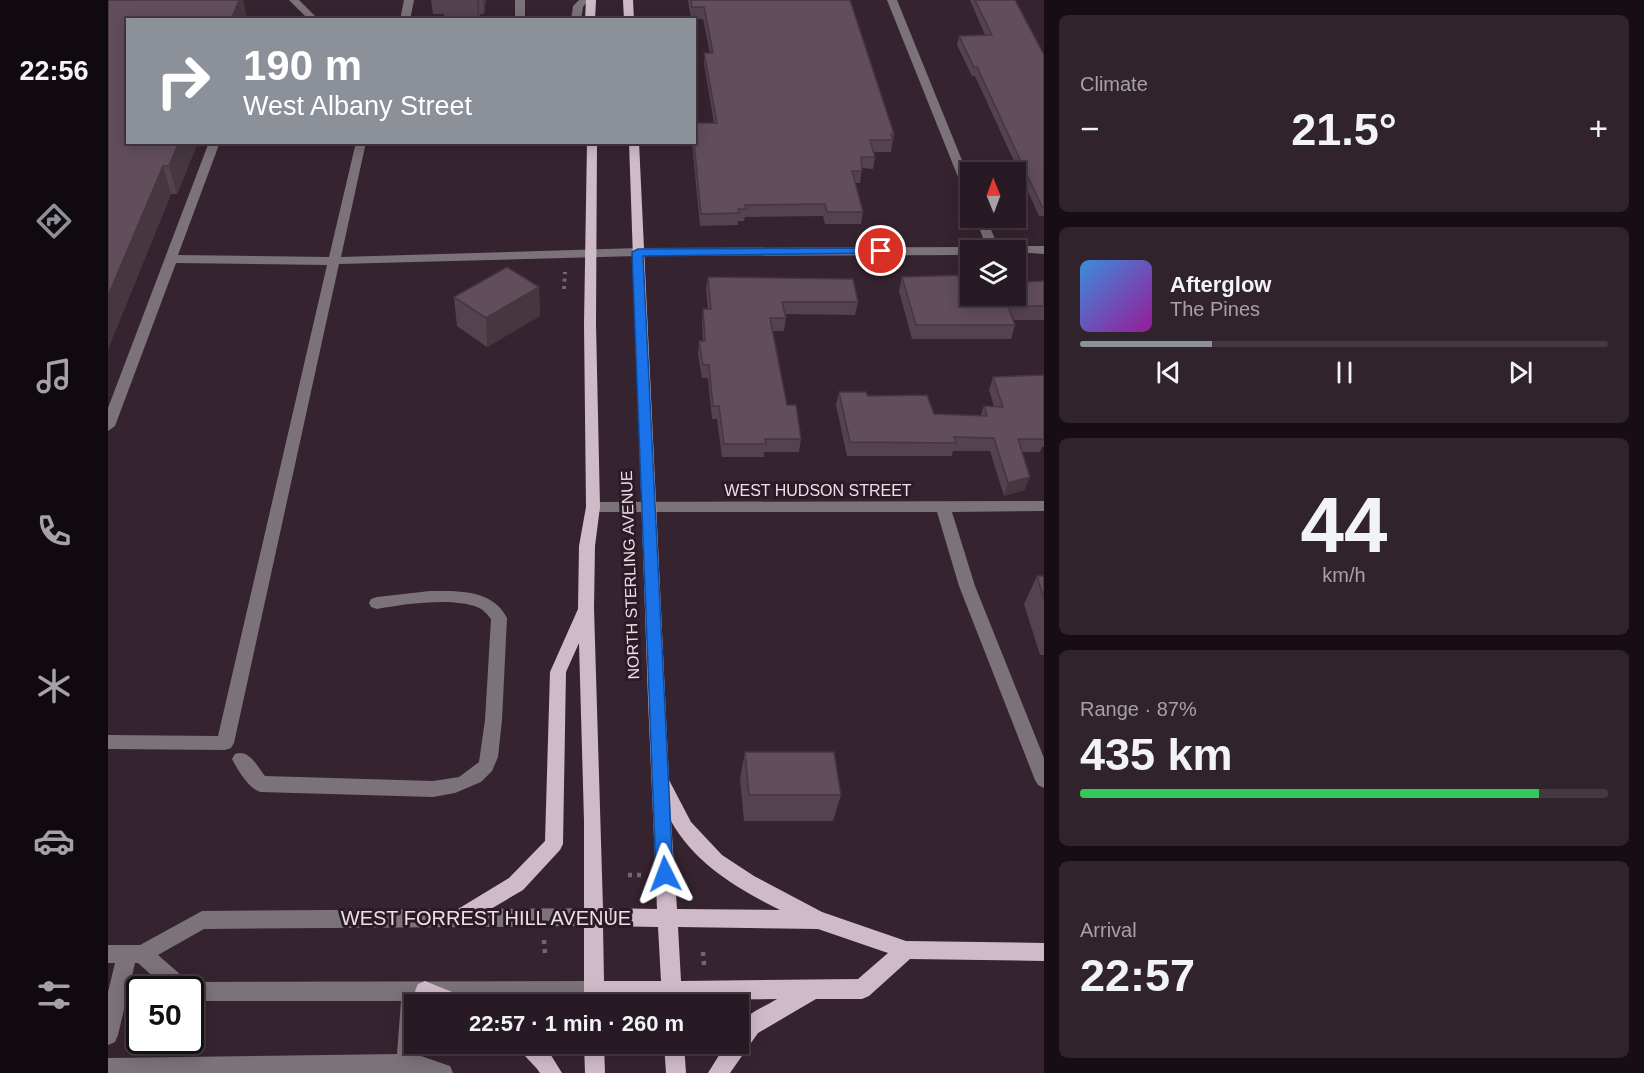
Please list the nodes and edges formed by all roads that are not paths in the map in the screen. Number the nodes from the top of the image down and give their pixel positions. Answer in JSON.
{"nodes":[{"id":1,"x":294,"y":0,"type":"edge"},
{"id":2,"x":409,"y":0,"type":"edge"},
{"id":3,"x":520,"y":0,"type":"edge"},
{"id":4,"x":584,"y":0,"type":"edge"},
{"id":5,"x":591,"y":0,"type":"edge"},
{"id":6,"x":628,"y":0,"type":"edge"},
{"id":7,"x":892,"y":0,"type":"edge"},
{"id":8,"x":313,"y":18,"type":"edge"},
{"id":9,"x":405,"y":18,"type":"edge"},
{"id":10,"x":520,"y":18,"type":"edge"},
{"id":11,"x":576,"y":18,"type":"edge"},
{"id":12,"x":590,"y":18,"type":"edge"},
{"id":13,"x":629,"y":18,"type":"edge"},
{"id":14,"x":214,"y":144,"type":"edge"},
{"id":15,"x":361,"y":144,"type":"edge"},
{"id":16,"x":592,"y":144,"type":"edge"},
{"id":17,"x":634,"y":144,"type":"edge"},
{"id":18,"x":960,"y":167,"type":"edge"},
{"id":19,"x":1026,"y":250,"type":"edge"},
{"id":20,"x":1044,"y":250,"type":"edge"},
{"id":21,"x":960,"y":251,"type":"edge"},
{"id":22,"x":638,"y":252,"type":"junction"},
{"id":23,"x":592,"y":254,"type":"junction"},
{"id":24,"x":171,"y":259,"type":"junction"},
{"id":25,"x":334,"y":261,"type":"junction"},
{"id":26,"x":108,"y":426,"type":"edge"},
{"id":27,"x":1044,"y":506,"type":"edge"},
{"id":28,"x":593,"y":507,"type":"junction"},
{"id":29,"x":943,"y":507,"type":"junction"},
{"id":30,"x":648,"y":509,"type":"junction"},
{"id":31,"x":377,"y":603,"type":"dead end"},
{"id":32,"x":586,"y":608,"type":"junction"},
{"id":33,"x":108,"y":742,"type":"edge"},
{"id":34,"x":241,"y":759,"type":"dead end"},
{"id":35,"x":660,"y":779,"type":"junction"},
{"id":36,"x":1044,"y":780,"type":"edge"},
{"id":37,"x":593,"y":916,"type":"junction"},
{"id":38,"x":460,"y":918,"type":"junction"},
{"id":39,"x":668,"y":918,"type":"junction"},
{"id":40,"x":818,"y":920,"type":"junction"},
{"id":41,"x":906,"y":950,"type":"junction"},
{"id":42,"x":1044,"y":952,"type":"edge"},
{"id":43,"x":126,"y":954,"type":"edge"},
{"id":44,"x":161,"y":976,"type":"edge"},
{"id":45,"x":813,"y":990,"type":"junction"},
{"id":46,"x":204,"y":991,"type":"edge"},
{"id":47,"x":418,"y":991,"type":"junction"},
{"id":48,"x":427,"y":994,"type":"edge"},
{"id":49,"x":493,"y":994,"type":"edge"},
{"id":50,"x":594,"y":994,"type":"edge"},
{"id":51,"x":672,"y":994,"type":"edge"},
{"id":52,"x":742,"y":994,"type":"edge"},
{"id":53,"x":108,"y":1035,"type":"edge"},
{"id":54,"x":540,"y":1054,"type":"edge"},
{"id":55,"x":594,"y":1054,"type":"edge"},
{"id":56,"x":675,"y":1054,"type":"edge"},
{"id":57,"x":407,"y":1065,"type":"junction"},
{"id":58,"x":108,"y":1068,"type":"edge"},
{"id":59,"x":443,"y":1073,"type":"edge"},
{"id":60,"x":552,"y":1073,"type":"edge"},
{"id":61,"x":595,"y":1073,"type":"edge"},
{"id":62,"x":676,"y":1073,"type":"edge"},
{"id":63,"x":718,"y":1073,"type":"edge"}],
"edges":[{"from":1,"to":8,"type":"street"},
{"from":2,"to":9,"type":"street"},
{"from":3,"to":10,"type":"street"},
{"from":4,"to":11,"type":"street"},
{"from":5,"to":12,"type":"main road"},
{"from":6,"to":13,"type":"main road"},
{"from":7,"to":18,"type":"street"},
{"from":14,"to":24,"type":"street"},
{"from":15,"to":25,"type":"street"},
{"from":16,"to":23,"type":"main road","name":"NORTH STERLING AVENUE"},
{"from":17,"to":22,"type":"main road","name":"NORTH STERLING AVENUE"},
{"from":19,"to":20,"type":"street"},
{"from":21,"to":22,"type":"street"},
{"from":22,"to":23,"type":"street"},
{"from":22,"to":30,"type":"main road","name":"NORTH STERLING AVENUE"},
{"from":23,"to":25,"type":"street"},
{"from":23,"to":28,"type":"main road","name":"NORTH STERLING AVENUE"},
{"from":24,"to":25,"type":"street"},
{"from":24,"to":26,"type":"street"},
{"from":25,"to":33,"type":"street"},
{"from":27,"to":29,"type":"street","name":"WEST HUDSON STREET"},
{"from":28,"to":30,"type":"street","name":"WEST HUDSON STREET"},
{"from":28,"to":32,"type":"main road","name":"NORTH STERLING AVENUE"},
{"from":29,"to":30,"type":"street","name":"WEST HUDSON STREET"},
{"from":29,"to":36,"type":"street"},
{"from":30,"to":35,"type":"main road","name":"NORTH STERLING AVENUE"},
{"from":31,"to":34,"type":"street"},
{"from":32,"to":37,"type":"main road","name":"NORTH STERLING AVENUE"},
{"from":32,"to":38,"type":"main road"},
{"from":35,"to":39,"type":"main road","name":"NORTH STERLING AVENUE"},
{"from":35,"to":40,"type":"main road"},
{"from":37,"to":38,"type":"street","name":"WEST FORREST HILL AVENUE"},
{"from":37,"to":39,"type":"main road","name":"WEST FORREST HILL AVENUE"},
{"from":37,"to":50,"type":"main road","name":"NORTH STERLING AVENUE"},
{"from":38,"to":43,"type":"street","name":"WEST FORREST HILL AVENUE"},
{"from":39,"to":40,"type":"main road","name":"WEST FORREST HILL AVENUE"},
{"from":39,"to":51,"type":"main road","name":"NORTH STERLING AVENUE"},
{"from":40,"to":41,"type":"main road","name":"WEST FORREST HILL AVENUE"},
{"from":41,"to":42,"type":"main road","name":"WEST FORREST HILL AVENUE"},
{"from":41,"to":45,"type":"main road"},
{"from":43,"to":44,"type":"street"},
{"from":43,"to":53,"type":"street"},
{"from":45,"to":52,"type":"main road"},
{"from":45,"to":63,"type":"main road"},
{"from":46,"to":47,"type":"street"},
{"from":47,"to":48,"type":"main road"},
{"from":47,"to":49,"type":"street"},
{"from":47,"to":57,"type":"street"},
{"from":54,"to":60,"type":"main road"},
{"from":55,"to":61,"type":"main road"},
{"from":56,"to":62,"type":"main road"},
{"from":57,"to":58,"type":"street"},
{"from":57,"to":59,"type":"street"}]}
